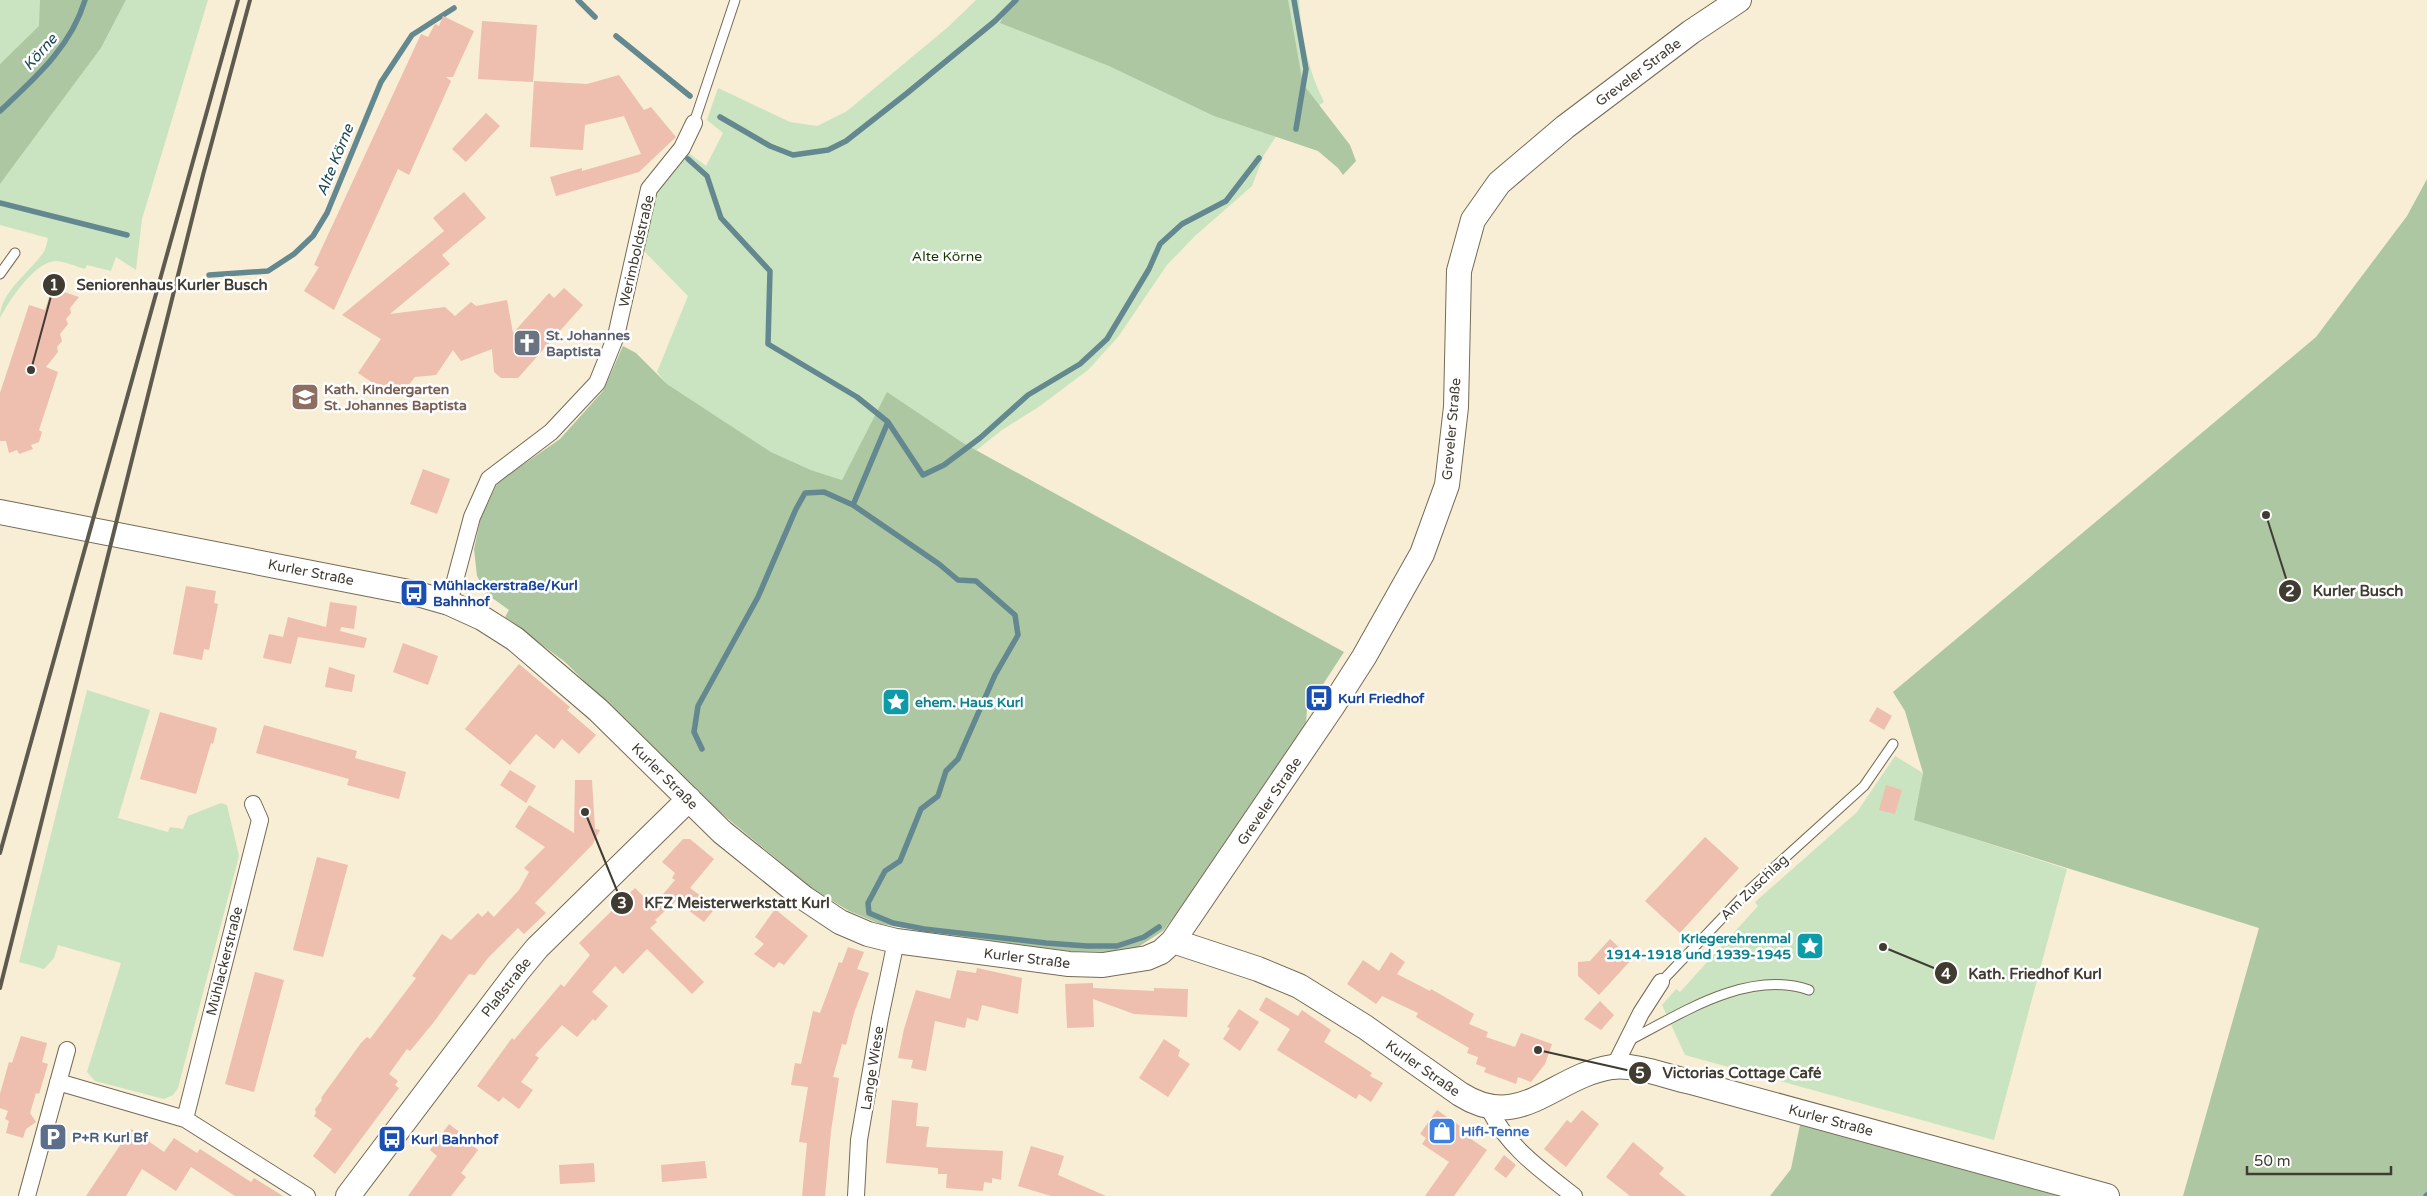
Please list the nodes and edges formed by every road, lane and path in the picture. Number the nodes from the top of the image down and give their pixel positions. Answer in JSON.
{"nodes":[{"id":1,"x":735,"y":0,"type":"edge"},
{"id":2,"x":1739,"y":0,"type":"edge"},
{"id":3,"x":694,"y":123,"type":"joint"},
{"id":4,"x":15,"y":253,"type":"dead end"},
{"id":5,"x":0,"y":274,"type":"edge"},
{"id":6,"x":0,"y":512,"type":"edge"},
{"id":7,"x":449,"y":603,"type":"junction"},
{"id":8,"x":1893,"y":744,"type":"dead end"},
{"id":9,"x":689,"y":800,"type":"junction"},
{"id":10,"x":253,"y":804,"type":"dead end"},
{"id":11,"x":896,"y":941,"type":"junction"},
{"id":12,"x":1173,"y":941,"type":"junction"},
{"id":13,"x":1661,"y":982,"type":"joint"},
{"id":14,"x":1809,"y":990,"type":"dead end"},
{"id":15,"x":1628,"y":1041,"type":"junction"},
{"id":16,"x":67,"y":1050,"type":"dead end"},
{"id":17,"x":1614,"y":1067,"type":"junction"},
{"id":18,"x":58,"y":1082,"type":"junction"},
{"id":19,"x":1489,"y":1109,"type":"junction"},
{"id":20,"x":186,"y":1119,"type":"junction"},
{"id":21,"x":27,"y":1196,"type":"edge"},
{"id":22,"x":307,"y":1196,"type":"edge"},
{"id":23,"x":348,"y":1196,"type":"edge"},
{"id":24,"x":856,"y":1196,"type":"edge"},
{"id":25,"x":1574,"y":1196,"type":"edge"},
{"id":26,"x":2107,"y":1196,"type":"edge"}],
"edges":[{"from":1,"to":3,"type":"lane"},
{"from":2,"to":12,"type":"main road","name":"Greveler Straße"},
{"from":3,"to":7,"type":"street","name":"Werimboldstraße"},
{"from":4,"to":5,"type":"lane"},
{"from":6,"to":7,"type":"main road","name":"Kurler Straße"},
{"from":7,"to":9,"type":"main road","name":"Kurler Straße"},
{"from":8,"to":13,"type":"lane","name":"Am Zuschlag"},
{"from":9,"to":11,"type":"main road","name":"Kurler Straße"},
{"from":9,"to":23,"type":"main road","name":"Plaßstraße"},
{"from":10,"to":20,"type":"street","name":"Mühlackerstraße"},
{"from":11,"to":12,"type":"main road","name":"Kurler Straße"},
{"from":11,"to":24,"type":"street","name":"Lange Wiese"},
{"from":12,"to":19,"type":"main road","name":"Kurler Straße"},
{"from":13,"to":15,"type":"street","name":"Am Zuschlag"},
{"from":14,"to":15,"type":"lane"},
{"from":15,"to":17,"type":"street","name":"Am Zuschlag"},
{"from":16,"to":18,"type":"street"},
{"from":17,"to":19,"type":"main road","name":"Kurler Straße"},
{"from":17,"to":26,"type":"main road","name":"Kurler Straße"},
{"from":18,"to":20,"type":"street"},
{"from":18,"to":21,"type":"street"},
{"from":19,"to":25,"type":"street"},
{"from":20,"to":22,"type":"street"}]}
